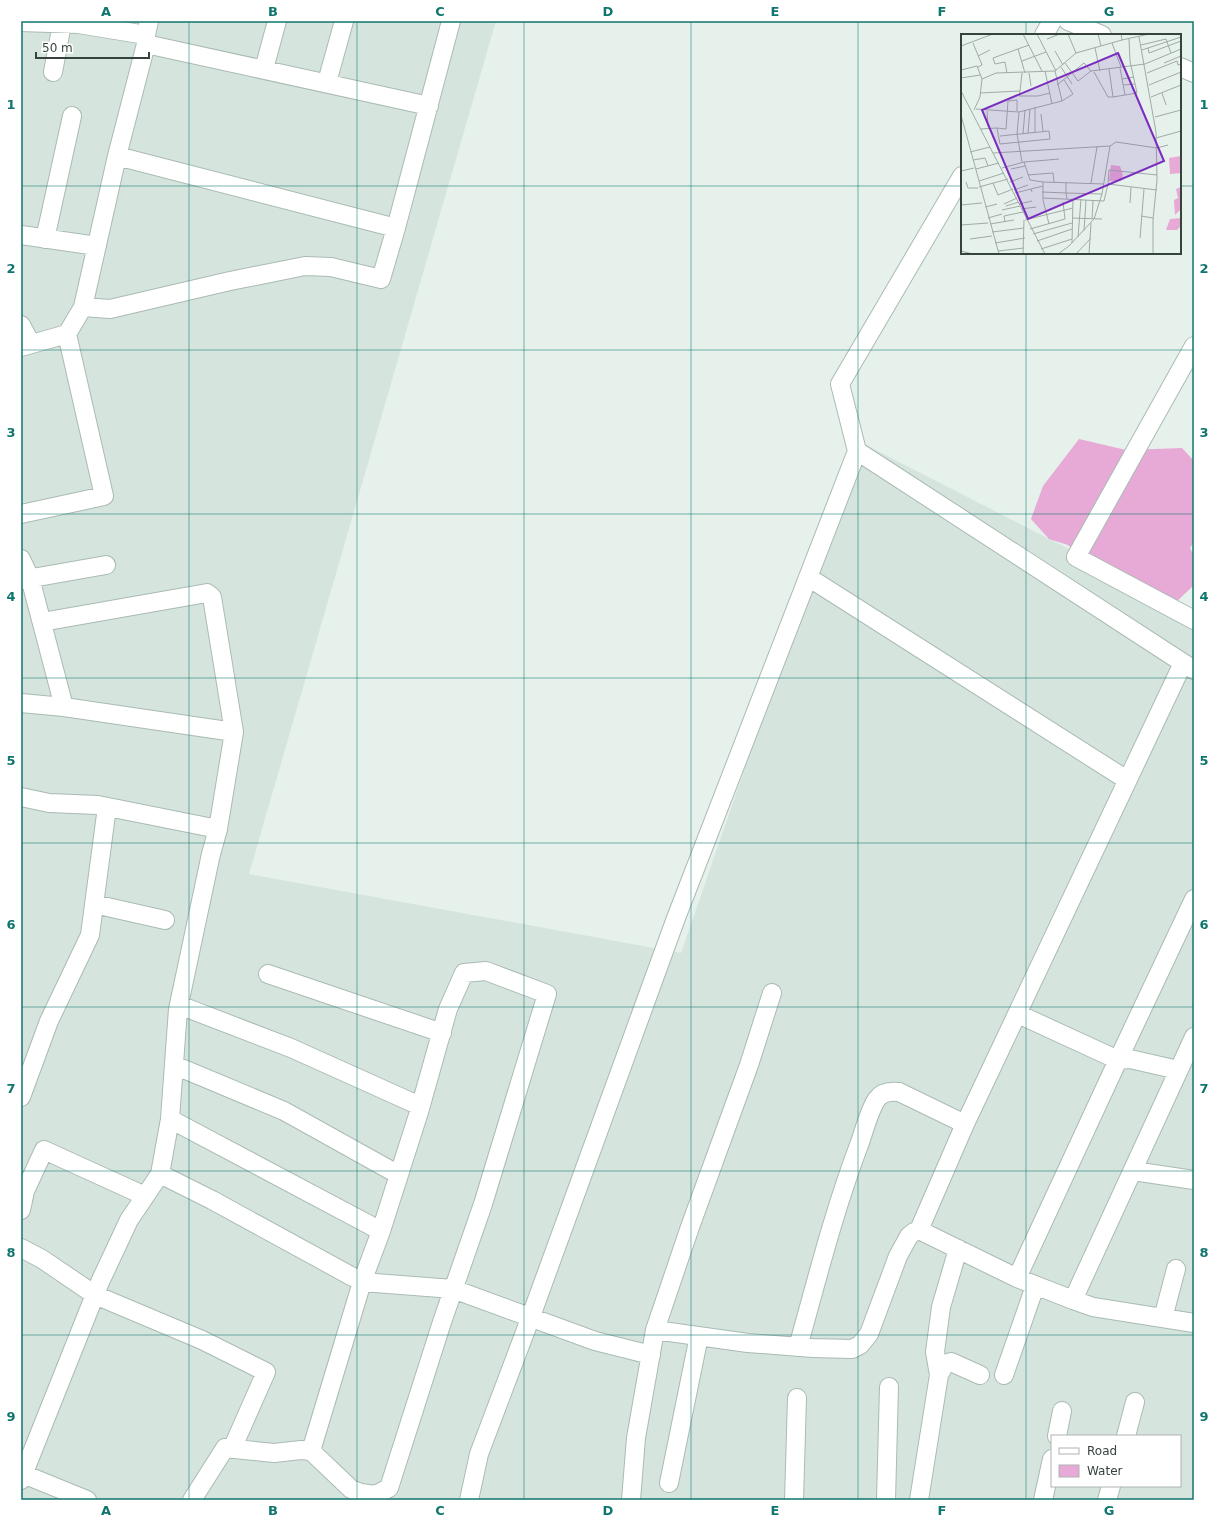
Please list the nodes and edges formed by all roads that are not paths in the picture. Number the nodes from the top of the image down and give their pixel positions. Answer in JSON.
{"nodes":[{"id":1,"x":277,"y":21,"type":"edge"},
{"id":2,"x":344,"y":21,"type":"edge"},
{"id":3,"x":451,"y":21,"type":"edge"},
{"id":4,"x":1052,"y":21,"type":"edge"},
{"id":5,"x":1068,"y":21,"type":"edge"},
{"id":6,"x":21,"y":22,"type":"edge"},
{"id":7,"x":62,"y":24,"type":"junction"},
{"id":8,"x":147,"y":33,"type":"edge"},
{"id":9,"x":1045,"y":34,"type":"edge"},
{"id":10,"x":1100,"y":34,"type":"edge"},
{"id":11,"x":1181,"y":67,"type":"edge"},
{"id":12,"x":264,"y":69,"type":"junction"},
{"id":13,"x":53,"y":72,"type":"dead end"},
{"id":14,"x":1194,"y":73,"type":"edge"},
{"id":15,"x":327,"y":82,"type":"junction"},
{"id":16,"x":429,"y":106,"type":"junction"},
{"id":17,"x":72,"y":116,"type":"dead end"},
{"id":18,"x":117,"y":156,"type":"junction"},
{"id":19,"x":961,"y":178,"type":"edge"},
{"id":20,"x":396,"y":228,"type":"junction"},
{"id":21,"x":21,"y":235,"type":"edge"},
{"id":22,"x":45,"y":239,"type":"junction"},
{"id":23,"x":97,"y":246,"type":"junction"},
{"id":24,"x":83,"y":307,"type":"junction"},
{"id":25,"x":21,"y":325,"type":"edge"},
{"id":26,"x":67,"y":334,"type":"junction"},
{"id":27,"x":26,"y":346,"type":"edge"},
{"id":28,"x":1194,"y":346,"type":"edge"},
{"id":29,"x":857,"y":451,"type":"junction"},
{"id":30,"x":21,"y":514,"type":"edge"},
{"id":31,"x":21,"y":559,"type":"edge"},
{"id":32,"x":106,"y":565,"type":"dead end"},
{"id":33,"x":808,"y":577,"type":"junction"},
{"id":34,"x":25,"y":579,"type":"edge"},
{"id":35,"x":1194,"y":620,"type":"edge"},
{"id":36,"x":42,"y":622,"type":"junction"},
{"id":37,"x":1188,"y":666,"type":"edge"},
{"id":38,"x":21,"y":702,"type":"edge"},
{"id":39,"x":64,"y":707,"type":"junction"},
{"id":40,"x":234,"y":732,"type":"junction"},
{"id":41,"x":1127,"y":780,"type":"junction"},
{"id":42,"x":21,"y":798,"type":"edge"},
{"id":43,"x":107,"y":807,"type":"junction"},
{"id":44,"x":218,"y":829,"type":"junction"},
{"id":45,"x":1194,"y":899,"type":"edge"},
{"id":46,"x":94,"y":904,"type":"junction"},
{"id":47,"x":165,"y":920,"type":"dead end"},
{"id":48,"x":268,"y":974,"type":"dead end"},
{"id":49,"x":772,"y":993,"type":"dead end"},
{"id":50,"x":179,"y":1005,"type":"junction"},
{"id":51,"x":1018,"y":1014,"type":"junction"},
{"id":52,"x":442,"y":1033,"type":"junction"},
{"id":53,"x":1194,"y":1037,"type":"edge"},
{"id":54,"x":1118,"y":1060,"type":"junction"},
{"id":55,"x":174,"y":1065,"type":"junction"},
{"id":56,"x":1178,"y":1070,"type":"junction"},
{"id":57,"x":21,"y":1097,"type":"edge"},
{"id":58,"x":420,"y":1106,"type":"junction"},
{"id":59,"x":170,"y":1119,"type":"junction"},
{"id":60,"x":965,"y":1124,"type":"junction"},
{"id":61,"x":1133,"y":1172,"type":"junction"},
{"id":62,"x":160,"y":1174,"type":"junction"},
{"id":63,"x":399,"y":1175,"type":"junction"},
{"id":64,"x":1194,"y":1180,"type":"edge"},
{"id":65,"x":145,"y":1196,"type":"junction"},
{"id":66,"x":21,"y":1210,"type":"edge"},
{"id":67,"x":919,"y":1230,"type":"junction"},
{"id":68,"x":381,"y":1231,"type":"junction"},
{"id":69,"x":21,"y":1248,"type":"edge"},
{"id":70,"x":958,"y":1249,"type":"junction"},
{"id":71,"x":1176,"y":1269,"type":"dead end"},
{"id":72,"x":1017,"y":1278,"type":"junction"},
{"id":73,"x":362,"y":1282,"type":"junction"},
{"id":74,"x":1035,"y":1286,"type":"junction"},
{"id":75,"x":453,"y":1289,"type":"junction"},
{"id":76,"x":95,"y":1295,"type":"junction"},
{"id":77,"x":1072,"y":1300,"type":"junction"},
{"id":78,"x":1163,"y":1318,"type":"junction"},
{"id":79,"x":530,"y":1319,"type":"junction"},
{"id":80,"x":1194,"y":1323,"type":"edge"},
{"id":81,"x":656,"y":1330,"type":"junction"},
{"id":82,"x":699,"y":1336,"type":"junction"},
{"id":83,"x":798,"y":1347,"type":"junction"},
{"id":84,"x":651,"y":1355,"type":"junction"},
{"id":85,"x":939,"y":1375,"type":"junction"},
{"id":86,"x":1004,"y":1375,"type":"dead end"},
{"id":87,"x":980,"y":1376,"type":"dead end"},
{"id":88,"x":889,"y":1387,"type":"dead end"},
{"id":89,"x":797,"y":1398,"type":"dead end"},
{"id":90,"x":1136,"y":1402,"type":"dead end"},
{"id":91,"x":1062,"y":1411,"type":"dead end"},
{"id":92,"x":1057,"y":1435,"type":"edge"},
{"id":93,"x":1126,"y":1435,"type":"edge"},
{"id":94,"x":232,"y":1449,"type":"junction"},
{"id":95,"x":311,"y":1451,"type":"junction"},
{"id":96,"x":1051,"y":1464,"type":"edge"},
{"id":97,"x":22,"y":1477,"type":"edge"},
{"id":98,"x":669,"y":1483,"type":"dead end"},
{"id":99,"x":1111,"y":1487,"type":"edge"},
{"id":100,"x":87,"y":1500,"type":"edge"},
{"id":101,"x":192,"y":1500,"type":"edge"},
{"id":102,"x":469,"y":1500,"type":"edge"},
{"id":103,"x":632,"y":1500,"type":"edge"},
{"id":104,"x":794,"y":1500,"type":"edge"},
{"id":105,"x":886,"y":1500,"type":"edge"},
{"id":106,"x":919,"y":1500,"type":"edge"},
{"id":107,"x":1043,"y":1500,"type":"edge"},
{"id":108,"x":1107,"y":1500,"type":"edge"}],
"edges":[{"from":1,"to":12,"type":"street"},
{"from":2,"to":15,"type":"street"},
{"from":3,"to":16,"type":"street"},
{"from":4,"to":9,"type":"street"},
{"from":5,"to":10,"type":"street"},
{"from":6,"to":7,"type":"street"},
{"from":7,"to":8,"type":"street"},
{"from":7,"to":13,"type":"street"},
{"from":8,"to":12,"type":"street"},
{"from":8,"to":18,"type":"street"},
{"from":11,"to":14,"type":"street"},
{"from":12,"to":15,"type":"street"},
{"from":15,"to":16,"type":"street"},
{"from":16,"to":20,"type":"street"},
{"from":17,"to":22,"type":"street"},
{"from":18,"to":20,"type":"street"},
{"from":18,"to":23,"type":"street"},
{"from":19,"to":29,"type":"street"},
{"from":20,"to":24,"type":"street"},
{"from":21,"to":22,"type":"street"},
{"from":22,"to":23,"type":"street"},
{"from":23,"to":24,"type":"street"},
{"from":24,"to":26,"type":"street"},
{"from":25,"to":27,"type":"street"},
{"from":26,"to":27,"type":"street"},
{"from":26,"to":30,"type":"street"},
{"from":28,"to":35,"type":"street"},
{"from":29,"to":33,"type":"street"},
{"from":29,"to":37,"type":"street"},
{"from":31,"to":34,"type":"street"},
{"from":32,"to":34,"type":"street"},
{"from":33,"to":41,"type":"street"},
{"from":33,"to":79,"type":"street"},
{"from":34,"to":36,"type":"street"},
{"from":36,"to":39,"type":"street"},
{"from":36,"to":40,"type":"street"},
{"from":37,"to":41,"type":"street"},
{"from":38,"to":39,"type":"street"},
{"from":39,"to":40,"type":"street"},
{"from":40,"to":44,"type":"street"},
{"from":41,"to":51,"type":"street"},
{"from":42,"to":43,"type":"street"},
{"from":43,"to":44,"type":"street"},
{"from":43,"to":46,"type":"street"},
{"from":44,"to":50,"type":"street"},
{"from":45,"to":54,"type":"street"},
{"from":46,"to":47,"type":"street"},
{"from":46,"to":57,"type":"street"},
{"from":48,"to":52,"type":"street"},
{"from":49,"to":81,"type":"street"},
{"from":50,"to":55,"type":"street"},
{"from":50,"to":58,"type":"street"},
{"from":51,"to":54,"type":"street"},
{"from":51,"to":60,"type":"street"},
{"from":52,"to":58,"type":"street"},
{"from":52,"to":75,"type":"street"},
{"from":53,"to":56,"type":"street"},
{"from":54,"to":56,"type":"street"},
{"from":54,"to":72,"type":"street"},
{"from":55,"to":59,"type":"street"},
{"from":55,"to":63,"type":"street"},
{"from":56,"to":61,"type":"street"},
{"from":58,"to":63,"type":"street"},
{"from":59,"to":62,"type":"street"},
{"from":59,"to":68,"type":"street"},
{"from":60,"to":67,"type":"street"},
{"from":60,"to":83,"type":"street"},
{"from":61,"to":64,"type":"street"},
{"from":61,"to":77,"type":"street"},
{"from":62,"to":65,"type":"street"},
{"from":62,"to":73,"type":"street"},
{"from":63,"to":68,"type":"street"},
{"from":65,"to":66,"type":"street"},
{"from":65,"to":76,"type":"street"},
{"from":67,"to":70,"type":"street"},
{"from":67,"to":83,"type":"street"},
{"from":68,"to":73,"type":"street"},
{"from":69,"to":76,"type":"street"},
{"from":70,"to":72,"type":"street"},
{"from":70,"to":85,"type":"street"},
{"from":71,"to":78,"type":"street"},
{"from":72,"to":74,"type":"street"},
{"from":73,"to":75,"type":"street"},
{"from":73,"to":95,"type":"street"},
{"from":74,"to":77,"type":"street"},
{"from":74,"to":86,"type":"street"},
{"from":75,"to":79,"type":"street"},
{"from":75,"to":95,"type":"street"},
{"from":76,"to":94,"type":"street"},
{"from":76,"to":97,"type":"street"},
{"from":77,"to":78,"type":"street"},
{"from":78,"to":80,"type":"street"},
{"from":79,"to":84,"type":"street"},
{"from":79,"to":102,"type":"street"},
{"from":81,"to":82,"type":"street"},
{"from":81,"to":84,"type":"street"},
{"from":82,"to":83,"type":"street"},
{"from":82,"to":98,"type":"street"},
{"from":84,"to":103,"type":"street"},
{"from":85,"to":87,"type":"street"},
{"from":85,"to":106,"type":"street"},
{"from":88,"to":105,"type":"street"},
{"from":89,"to":104,"type":"street"},
{"from":90,"to":93,"type":"street"},
{"from":91,"to":92,"type":"street"},
{"from":94,"to":95,"type":"street"},
{"from":94,"to":101,"type":"street"},
{"from":96,"to":107,"type":"street"},
{"from":97,"to":100,"type":"street"},
{"from":99,"to":108,"type":"street"}]}
